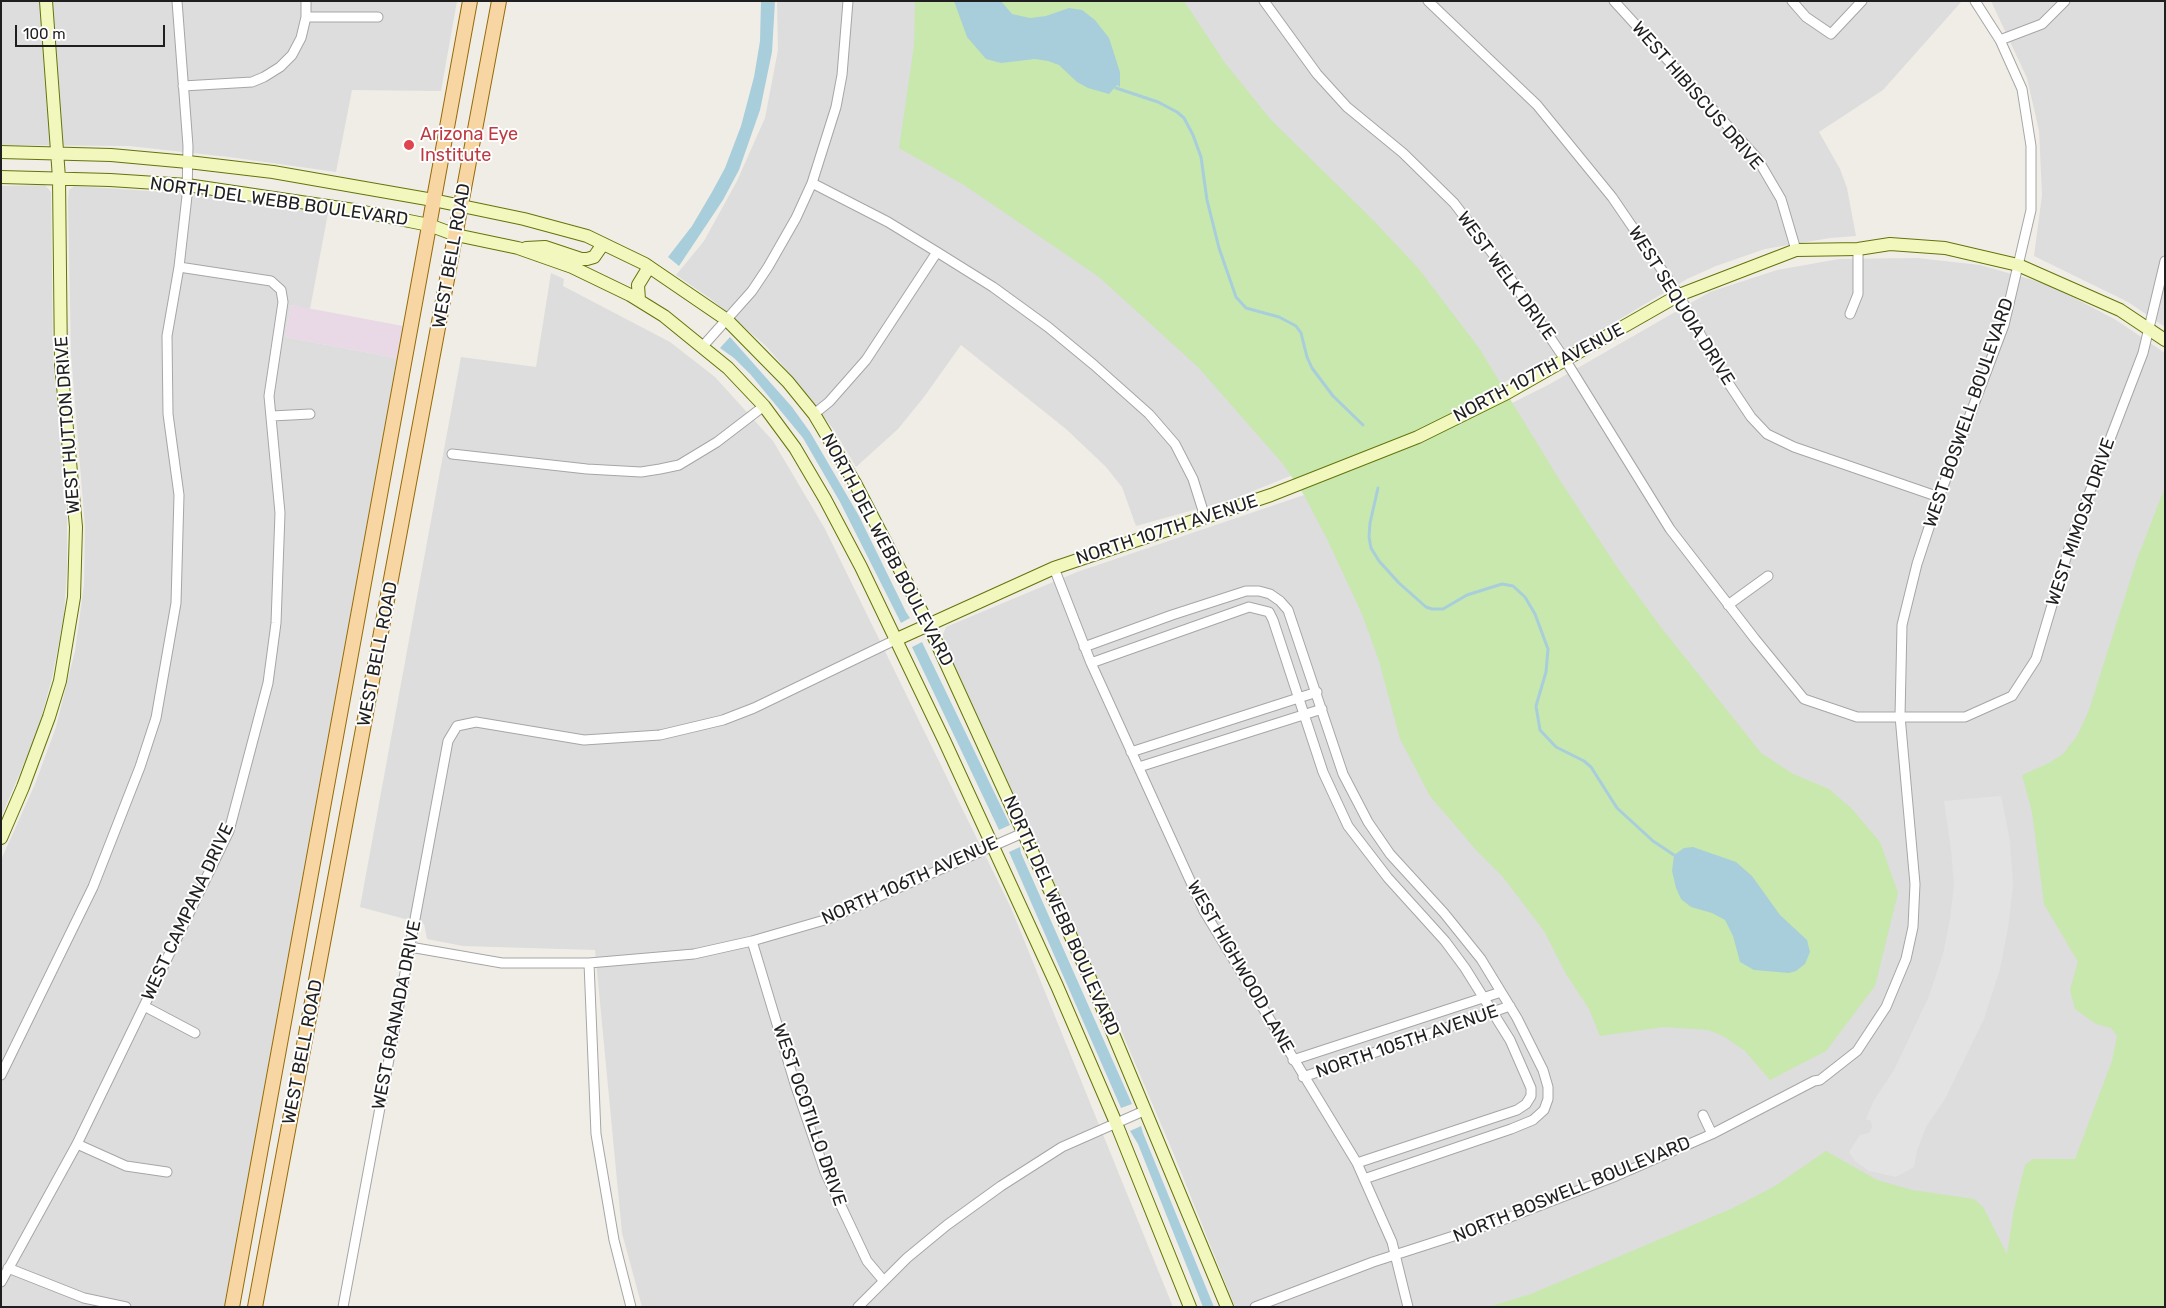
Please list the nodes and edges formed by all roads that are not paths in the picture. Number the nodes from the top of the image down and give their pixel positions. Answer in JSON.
{"nodes":[{"id":1,"x":46,"y":1,"type":"edge"},
{"id":2,"x":176,"y":1,"type":"edge"},
{"id":3,"x":306,"y":1,"type":"edge"},
{"id":4,"x":470,"y":1,"type":"edge"},
{"id":5,"x":499,"y":1,"type":"edge"},
{"id":6,"x":848,"y":1,"type":"edge"},
{"id":7,"x":1264,"y":1,"type":"edge"},
{"id":8,"x":1428,"y":1,"type":"edge"},
{"id":9,"x":1614,"y":1,"type":"edge"},
{"id":10,"x":1792,"y":1,"type":"edge"},
{"id":11,"x":1862,"y":1,"type":"edge"},
{"id":12,"x":1975,"y":1,"type":"edge"},
{"id":13,"x":2066,"y":1,"type":"edge"},
{"id":14,"x":306,"y":16,"type":"junction"},
{"id":15,"x":378,"y":17,"type":"dead end"},
{"id":16,"x":2000,"y":40,"type":"junction"},
{"id":17,"x":183,"y":86,"type":"junction"},
{"id":18,"x":1,"y":152,"type":"edge"},
{"id":19,"x":58,"y":153,"type":"junction"},
{"id":20,"x":188,"y":162,"type":"junction"},
{"id":21,"x":1,"y":177,"type":"edge"},
{"id":22,"x":59,"y":178,"type":"junction"},
{"id":23,"x":812,"y":183,"type":"junction"},
{"id":24,"x":187,"y":185,"type":"junction"},
{"id":25,"x":433,"y":200,"type":"junction"},
{"id":26,"x":460,"y":207,"type":"junction"},
{"id":27,"x":429,"y":226,"type":"junction"},
{"id":28,"x":456,"y":235,"type":"junction"},
{"id":29,"x":603,"y":244,"type":"junction"},
{"id":30,"x":518,"y":248,"type":"junction"},
{"id":31,"x":1858,"y":249,"type":"junction"},
{"id":32,"x":1796,"y":250,"type":"junction"},
{"id":33,"x":937,"y":252,"type":"junction"},
{"id":34,"x":2165,"y":261,"type":"edge"},
{"id":35,"x":2018,"y":265,"type":"junction"},
{"id":36,"x":179,"y":267,"type":"junction"},
{"id":37,"x":649,"y":267,"type":"junction"},
{"id":38,"x":1679,"y":296,"type":"junction"},
{"id":39,"x":639,"y":300,"type":"junction"},
{"id":40,"x":1850,"y":314,"type":"dead end"},
{"id":41,"x":726,"y":320,"type":"junction"},
{"id":42,"x":2148,"y":328,"type":"junction"},
{"id":43,"x":2165,"y":340,"type":"edge"},
{"id":44,"x":703,"y":346,"type":"junction"},
{"id":45,"x":1566,"y":361,"type":"junction"},
{"id":46,"x":764,"y":406,"type":"junction"},
{"id":47,"x":310,"y":414,"type":"dead end"},
{"id":48,"x":814,"y":414,"type":"junction"},
{"id":49,"x":272,"y":416,"type":"junction"},
{"id":50,"x":452,"y":454,"type":"dead end"},
{"id":51,"x":1939,"y":497,"type":"junction"},
{"id":52,"x":1205,"y":517,"type":"junction"},
{"id":53,"x":1054,"y":568,"type":"junction"},
{"id":54,"x":1768,"y":576,"type":"dead end"},
{"id":55,"x":1728,"y":605,"type":"junction"},
{"id":56,"x":928,"y":624,"type":"junction"},
{"id":57,"x":895,"y":640,"type":"junction"},
{"id":58,"x":1084,"y":646,"type":"junction"},
{"id":59,"x":1091,"y":663,"type":"junction"},
{"id":60,"x":1317,"y":692,"type":"junction"},
{"id":61,"x":1299,"y":697,"type":"junction"},
{"id":62,"x":1322,"y":709,"type":"junction"},
{"id":63,"x":1304,"y":714,"type":"junction"},
{"id":64,"x":1900,"y":716,"type":"junction"},
{"id":65,"x":457,"y":726,"type":"joint"},
{"id":66,"x":1131,"y":752,"type":"junction"},
{"id":67,"x":1138,"y":767,"type":"junction"},
{"id":68,"x":1025,"y":832,"type":"junction"},
{"id":69,"x":1,"y":838,"type":"edge"},
{"id":70,"x":993,"y":845,"type":"junction"},
{"id":71,"x":752,"y":941,"type":"junction"},
{"id":72,"x":410,"y":947,"type":"junction"},
{"id":73,"x":589,"y":963,"type":"junction"},
{"id":74,"x":1501,"y":992,"type":"junction"},
{"id":75,"x":1484,"y":997,"type":"junction"},
{"id":76,"x":144,"y":1006,"type":"junction"},
{"id":77,"x":1510,"y":1006,"type":"junction"},
{"id":78,"x":1494,"y":1013,"type":"junction"},
{"id":79,"x":195,"y":1032,"type":"dead end"},
{"id":80,"x":1293,"y":1060,"type":"junction"},
{"id":81,"x":1,"y":1075,"type":"edge"},
{"id":82,"x":1304,"y":1077,"type":"junction"},
{"id":83,"x":1146,"y":1110,"type":"junction"},
{"id":84,"x":1703,"y":1115,"type":"dead end"},
{"id":85,"x":1116,"y":1123,"type":"junction"},
{"id":86,"x":1712,"y":1134,"type":"junction"},
{"id":87,"x":77,"y":1144,"type":"junction"},
{"id":88,"x":1356,"y":1163,"type":"junction"},
{"id":89,"x":167,"y":1172,"type":"dead end"},
{"id":90,"x":1364,"y":1179,"type":"junction"},
{"id":91,"x":1396,"y":1255,"type":"junction"},
{"id":92,"x":8,"y":1268,"type":"junction"},
{"id":93,"x":884,"y":1280,"type":"junction"},
{"id":94,"x":1,"y":1282,"type":"edge"},
{"id":95,"x":126,"y":1307,"type":"edge"},
{"id":96,"x":232,"y":1307,"type":"edge"},
{"id":97,"x":255,"y":1307,"type":"edge"},
{"id":98,"x":343,"y":1307,"type":"edge"},
{"id":99,"x":631,"y":1307,"type":"edge"},
{"id":100,"x":858,"y":1307,"type":"edge"},
{"id":101,"x":1190,"y":1307,"type":"edge"},
{"id":102,"x":1227,"y":1307,"type":"edge"},
{"id":103,"x":1256,"y":1307,"type":"edge"},
{"id":104,"x":1408,"y":1307,"type":"edge"}],
"edges":[{"from":1,"to":19,"type":"street","name":"WEST HUTTON DRIVE"},
{"from":2,"to":17,"type":"street"},
{"from":3,"to":14,"type":"street"},
{"from":4,"to":25,"type":"main road","name":"WEST BELL ROAD"},
{"from":5,"to":26,"type":"main road","name":"WEST BELL ROAD"},
{"from":6,"to":23,"type":"street"},
{"from":7,"to":45,"type":"street","name":"WEST WELK DRIVE"},
{"from":8,"to":38,"type":"street","name":"WEST SEQUOIA DRIVE"},
{"from":9,"to":32,"type":"street","name":"WEST HIBISCUS DRIVE"},
{"from":10,"to":11,"type":"street"},
{"from":12,"to":16,"type":"street","name":"WEST BOSWELL BOULEVARD"},
{"from":13,"to":16,"type":"street"},
{"from":14,"to":15,"type":"street"},
{"from":14,"to":17,"type":"street"},
{"from":16,"to":35,"type":"street","name":"WEST BOSWELL BOULEVARD"},
{"from":17,"to":20,"type":"street"},
{"from":18,"to":19,"type":"street","name":"NORTH DEL WEBB BOULEVARD"},
{"from":19,"to":20,"type":"street","name":"NORTH DEL WEBB BOULEVARD"},
{"from":19,"to":22,"type":"street","name":"WEST HUTTON DRIVE"},
{"from":20,"to":24,"type":"street"},
{"from":20,"to":25,"type":"street","name":"NORTH DEL WEBB BOULEVARD"},
{"from":21,"to":22,"type":"street","name":"NORTH DEL WEBB BOULEVARD"},
{"from":22,"to":24,"type":"street","name":"NORTH DEL WEBB BOULEVARD"},
{"from":22,"to":69,"type":"street","name":"WEST HUTTON DRIVE"},
{"from":23,"to":33,"type":"street"},
{"from":23,"to":41,"type":"street"},
{"from":24,"to":27,"type":"street","name":"NORTH DEL WEBB BOULEVARD"},
{"from":24,"to":36,"type":"street"},
{"from":25,"to":26,"type":"street","name":"NORTH DEL WEBB BOULEVARD"},
{"from":25,"to":27,"type":"main road","name":"WEST BELL ROAD"},
{"from":26,"to":28,"type":"main road","name":"WEST BELL ROAD"},
{"from":26,"to":29,"type":"street","name":"NORTH DEL WEBB BOULEVARD"},
{"from":27,"to":28,"type":"street","name":"NORTH DEL WEBB BOULEVARD"},
{"from":27,"to":96,"type":"main road","name":"WEST BELL ROAD"},
{"from":28,"to":30,"type":"street","name":"NORTH DEL WEBB BOULEVARD"},
{"from":28,"to":97,"type":"main road","name":"WEST BELL ROAD"},
{"from":29,"to":30,"type":"street"},
{"from":29,"to":37,"type":"street","name":"NORTH DEL WEBB BOULEVARD"},
{"from":30,"to":39,"type":"street","name":"NORTH DEL WEBB BOULEVARD"},
{"from":31,"to":32,"type":"street","name":"NORTH 107TH AVENUE"},
{"from":31,"to":35,"type":"street","name":"NORTH 107TH AVENUE"},
{"from":31,"to":40,"type":"street"},
{"from":32,"to":38,"type":"street","name":"NORTH 107TH AVENUE"},
{"from":33,"to":48,"type":"street"},
{"from":33,"to":52,"type":"street"},
{"from":34,"to":42,"type":"street","name":"WEST MIMOSA DRIVE"},
{"from":35,"to":42,"type":"street","name":"NORTH 107TH AVENUE"},
{"from":35,"to":51,"type":"street","name":"WEST BOSWELL BOULEVARD"},
{"from":36,"to":49,"type":"street","name":"WEST CAMPANA DRIVE"},
{"from":36,"to":81,"type":"street"},
{"from":37,"to":39,"type":"street"},
{"from":37,"to":41,"type":"street","name":"NORTH DEL WEBB BOULEVARD"},
{"from":38,"to":45,"type":"street","name":"NORTH 107TH AVENUE"},
{"from":38,"to":51,"type":"street","name":"WEST SEQUOIA DRIVE"},
{"from":39,"to":44,"type":"street","name":"NORTH DEL WEBB BOULEVARD"},
{"from":41,"to":44,"type":"street"},
{"from":41,"to":48,"type":"street","name":"NORTH DEL WEBB BOULEVARD"},
{"from":42,"to":43,"type":"street","name":"NORTH 107TH AVENUE"},
{"from":42,"to":64,"type":"street","name":"WEST MIMOSA DRIVE"},
{"from":44,"to":46,"type":"street","name":"NORTH DEL WEBB BOULEVARD"},
{"from":45,"to":52,"type":"street","name":"NORTH 107TH AVENUE"},
{"from":45,"to":55,"type":"street","name":"WEST WELK DRIVE"},
{"from":46,"to":50,"type":"street"},
{"from":46,"to":57,"type":"street","name":"NORTH DEL WEBB BOULEVARD"},
{"from":47,"to":49,"type":"street"},
{"from":48,"to":56,"type":"street","name":"NORTH DEL WEBB BOULEVARD"},
{"from":49,"to":76,"type":"street","name":"WEST CAMPANA DRIVE"},
{"from":51,"to":64,"type":"street","name":"WEST BOSWELL BOULEVARD"},
{"from":52,"to":53,"type":"street","name":"NORTH 107TH AVENUE"},
{"from":53,"to":56,"type":"street","name":"NORTH 107TH AVENUE"},
{"from":53,"to":58,"type":"street","name":"WEST HIGHWOOD LANE"},
{"from":54,"to":55,"type":"street"},
{"from":55,"to":64,"type":"street","name":"WEST WELK DRIVE"},
{"from":56,"to":57,"type":"street","name":"NORTH 107TH AVENUE"},
{"from":56,"to":68,"type":"street","name":"NORTH DEL WEBB BOULEVARD"},
{"from":57,"to":65,"type":"street","name":"NORTH 107TH AVENUE"},
{"from":57,"to":70,"type":"street","name":"NORTH DEL WEBB BOULEVARD"},
{"from":58,"to":59,"type":"street","name":"WEST HIGHWOOD LANE"},
{"from":58,"to":60,"type":"street"},
{"from":59,"to":61,"type":"street"},
{"from":59,"to":66,"type":"street","name":"WEST HIGHWOOD LANE"},
{"from":60,"to":61,"type":"street"},
{"from":60,"to":62,"type":"street"},
{"from":61,"to":63,"type":"street"},
{"from":61,"to":66,"type":"street"},
{"from":62,"to":63,"type":"street"},
{"from":62,"to":74,"type":"street"},
{"from":63,"to":67,"type":"street"},
{"from":63,"to":75,"type":"street"},
{"from":64,"to":86,"type":"street","name":"NORTH BOSWELL BOULEVARD"},
{"from":65,"to":72,"type":"street","name":"WEST GRANADA DRIVE"},
{"from":66,"to":67,"type":"street","name":"WEST HIGHWOOD LANE"},
{"from":67,"to":80,"type":"street","name":"WEST HIGHWOOD LANE"},
{"from":68,"to":70,"type":"street","name":"NORTH 106TH AVENUE"},
{"from":68,"to":83,"type":"street","name":"NORTH DEL WEBB BOULEVARD"},
{"from":70,"to":71,"type":"street","name":"NORTH 106TH AVENUE"},
{"from":70,"to":85,"type":"street","name":"NORTH DEL WEBB BOULEVARD"},
{"from":71,"to":73,"type":"street","name":"NORTH 106TH AVENUE"},
{"from":71,"to":93,"type":"street","name":"WEST OCOTILLO DRIVE"},
{"from":72,"to":73,"type":"street","name":"NORTH 106TH AVENUE"},
{"from":72,"to":98,"type":"street","name":"WEST GRANADA DRIVE"},
{"from":73,"to":99,"type":"street"},
{"from":74,"to":75,"type":"street","name":"NORTH 105TH AVENUE"},
{"from":74,"to":77,"type":"street"},
{"from":75,"to":78,"type":"street"},
{"from":75,"to":80,"type":"street","name":"NORTH 105TH AVENUE"},
{"from":76,"to":79,"type":"street"},
{"from":76,"to":87,"type":"street","name":"WEST CAMPANA DRIVE"},
{"from":77,"to":78,"type":"street","name":"NORTH 105TH AVENUE"},
{"from":77,"to":90,"type":"street"},
{"from":78,"to":82,"type":"street","name":"NORTH 105TH AVENUE"},
{"from":78,"to":88,"type":"street"},
{"from":80,"to":82,"type":"street","name":"WEST HIGHWOOD LANE"},
{"from":82,"to":88,"type":"street","name":"WEST HIGHWOOD LANE"},
{"from":83,"to":85,"type":"street"},
{"from":83,"to":102,"type":"street","name":"NORTH DEL WEBB BOULEVARD"},
{"from":84,"to":86,"type":"street"},
{"from":85,"to":93,"type":"street"},
{"from":85,"to":101,"type":"street","name":"NORTH DEL WEBB BOULEVARD"},
{"from":86,"to":91,"type":"street","name":"NORTH BOSWELL BOULEVARD"},
{"from":87,"to":89,"type":"street"},
{"from":87,"to":92,"type":"street","name":"WEST CAMPANA DRIVE"},
{"from":88,"to":90,"type":"street","name":"WEST HIGHWOOD LANE"},
{"from":90,"to":91,"type":"street","name":"WEST HIGHWOOD LANE"},
{"from":91,"to":103,"type":"street","name":"NORTH BOSWELL BOULEVARD"},
{"from":91,"to":104,"type":"street","name":"WEST HIGHWOOD LANE"},
{"from":92,"to":94,"type":"street","name":"WEST CAMPANA DRIVE"},
{"from":92,"to":95,"type":"street"},
{"from":93,"to":100,"type":"street"}]}
